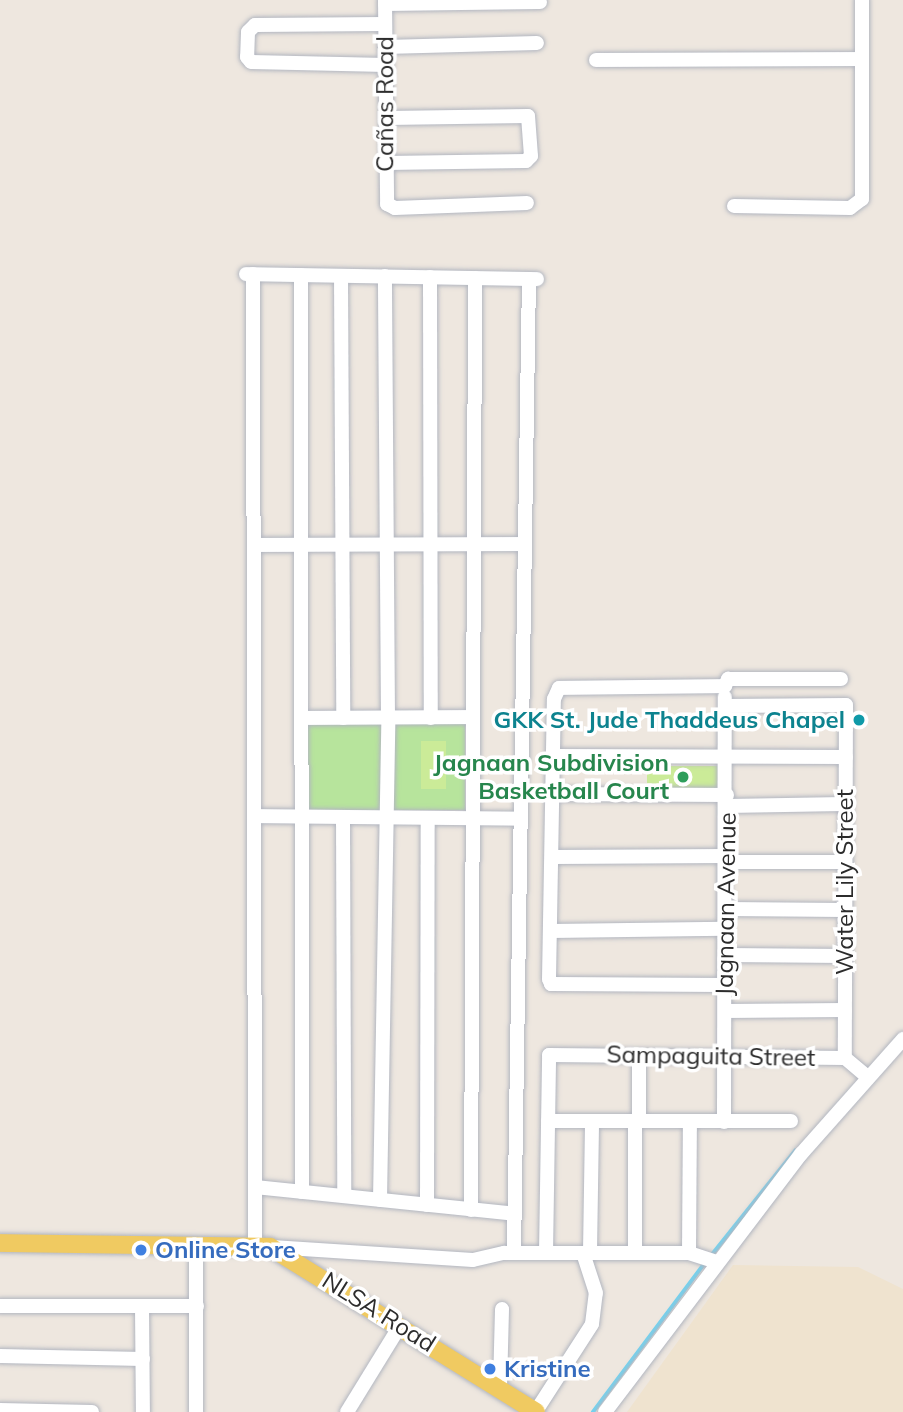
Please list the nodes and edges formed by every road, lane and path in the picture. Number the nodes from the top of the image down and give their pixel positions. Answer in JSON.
{"nodes":[{"id":1,"x":862,"y":0,"type":"edge"},
{"id":2,"x":385,"y":2,"type":"edge"},
{"id":3,"x":540,"y":2,"type":"dead end"},
{"id":4,"x":385,"y":24,"type":"junction"},
{"id":5,"x":537,"y":43,"type":"dead end"},
{"id":6,"x":385,"y":47,"type":"junction"},
{"id":7,"x":862,"y":59,"type":"junction"},
{"id":8,"x":596,"y":60,"type":"dead end"},
{"id":9,"x":386,"y":65,"type":"junction"},
{"id":10,"x":387,"y":118,"type":"junction"},
{"id":11,"x":386,"y":163,"type":"junction"},
{"id":12,"x":527,"y":203,"type":"dead end"},
{"id":13,"x":734,"y":206,"type":"dead end"},
{"id":14,"x":301,"y":275,"type":"junction"},
{"id":15,"x":341,"y":276,"type":"junction"},
{"id":16,"x":385,"y":276,"type":"junction"},
{"id":17,"x":430,"y":277,"type":"junction"},
{"id":18,"x":475,"y":278,"type":"junction"},
{"id":19,"x":388,"y":544,"type":"junction"},
{"id":20,"x":431,"y":544,"type":"junction"},
{"id":21,"x":474,"y":544,"type":"junction"},
{"id":22,"x":525,"y":544,"type":"junction"},
{"id":23,"x":254,"y":545,"type":"junction"},
{"id":24,"x":302,"y":545,"type":"junction"},
{"id":25,"x":342,"y":545,"type":"junction"},
{"id":26,"x":841,"y":679,"type":"dead end"},
{"id":27,"x":725,"y":685,"type":"junction"},
{"id":28,"x":725,"y":706,"type":"junction"},
{"id":29,"x":473,"y":717,"type":"junction"},
{"id":30,"x":302,"y":718,"type":"junction"},
{"id":31,"x":343,"y":718,"type":"junction"},
{"id":32,"x":388,"y":718,"type":"junction"},
{"id":33,"x":431,"y":718,"type":"junction"},
{"id":34,"x":555,"y":756,"type":"junction"},
{"id":35,"x":846,"y":757,"type":"junction"},
{"id":36,"x":727,"y":758,"type":"junction"},
{"id":37,"x":555,"y":794,"type":"junction"},
{"id":38,"x":727,"y":801,"type":"junction"},
{"id":39,"x":844,"y":804,"type":"junction"},
{"id":40,"x":254,"y":816,"type":"junction"},
{"id":41,"x":302,"y":817,"type":"junction"},
{"id":42,"x":343,"y":817,"type":"junction"},
{"id":43,"x":386,"y":817,"type":"junction"},
{"id":44,"x":428,"y":818,"type":"junction"},
{"id":45,"x":473,"y":818,"type":"junction"},
{"id":46,"x":521,"y":819,"type":"junction"},
{"id":47,"x":553,"y":857,"type":"junction"},
{"id":48,"x":727,"y":859,"type":"junction"},
{"id":49,"x":845,"y":862,"type":"junction"},
{"id":50,"x":725,"y":909,"type":"junction"},
{"id":51,"x":845,"y":910,"type":"junction"},
{"id":52,"x":725,"y":929,"type":"junction"},
{"id":53,"x":551,"y":931,"type":"junction"},
{"id":54,"x":725,"y":956,"type":"junction"},
{"id":55,"x":845,"y":956,"type":"junction"},
{"id":56,"x":724,"y":985,"type":"junction"},
{"id":57,"x":845,"y":1010,"type":"junction"},
{"id":58,"x":725,"y":1011,"type":"junction"},
{"id":59,"x":903,"y":1038,"type":"edge"},
{"id":60,"x":639,"y":1056,"type":"junction"},
{"id":61,"x":725,"y":1057,"type":"junction"},
{"id":62,"x":845,"y":1058,"type":"junction"},
{"id":63,"x":867,"y":1077,"type":"junction"},
{"id":64,"x":548,"y":1121,"type":"junction"},
{"id":65,"x":592,"y":1121,"type":"junction"},
{"id":66,"x":637,"y":1121,"type":"junction"},
{"id":67,"x":791,"y":1121,"type":"dead end"},
{"id":68,"x":690,"y":1122,"type":"junction"},
{"id":69,"x":724,"y":1122,"type":"junction"},
{"id":70,"x":255,"y":1187,"type":"junction"},
{"id":71,"x":302,"y":1192,"type":"junction"},
{"id":72,"x":344,"y":1196,"type":"junction"},
{"id":73,"x":380,"y":1200,"type":"junction"},
{"id":74,"x":427,"y":1205,"type":"junction"},
{"id":75,"x":471,"y":1210,"type":"junction"},
{"id":76,"x":515,"y":1214,"type":"junction"},
{"id":77,"x":0,"y":1243,"type":"edge"},
{"id":78,"x":196,"y":1245,"type":"junction"},
{"id":79,"x":263,"y":1246,"type":"junction"},
{"id":80,"x":514,"y":1253,"type":"junction"},
{"id":81,"x":546,"y":1253,"type":"junction"},
{"id":82,"x":586,"y":1253,"type":"junction"},
{"id":83,"x":635,"y":1253,"type":"junction"},
{"id":84,"x":705,"y":1257,"type":"junction"},
{"id":85,"x":0,"y":1306,"type":"edge"},
{"id":86,"x":197,"y":1306,"type":"junction"},
{"id":87,"x":142,"y":1307,"type":"junction"},
{"id":88,"x":502,"y":1309,"type":"dead end"},
{"id":89,"x":400,"y":1326,"type":"junction"},
{"id":90,"x":0,"y":1356,"type":"edge"},
{"id":91,"x":143,"y":1359,"type":"junction"},
{"id":92,"x":500,"y":1386,"type":"junction"},
{"id":93,"x":0,"y":1410,"type":"edge"},
{"id":94,"x":350,"y":1411,"type":"edge"},
{"id":95,"x":92,"y":1412,"type":"edge"},
{"id":96,"x":143,"y":1412,"type":"edge"},
{"id":97,"x":196,"y":1412,"type":"edge"},
{"id":98,"x":536,"y":1412,"type":"edge"},
{"id":99,"x":605,"y":1412,"type":"edge"}],
"edges":[{"from":1,"to":7,"type":"street"},
{"from":2,"to":3,"type":"street"},
{"from":2,"to":4,"type":"street","name":"Cañas Road"},
{"from":4,"to":6,"type":"street","name":"Cañas Road"},
{"from":4,"to":9,"type":"street"},
{"from":5,"to":6,"type":"street"},
{"from":6,"to":9,"type":"street","name":"Cañas Road"},
{"from":7,"to":8,"type":"street"},
{"from":7,"to":13,"type":"street"},
{"from":9,"to":10,"type":"street","name":"Cañas Road"},
{"from":10,"to":11,"type":"street","name":"Cañas Road"},
{"from":10,"to":11,"type":"street"},
{"from":11,"to":12,"type":"street","name":"Cañas Road"},
{"from":14,"to":15,"type":"street"},
{"from":14,"to":23,"type":"street"},
{"from":14,"to":24,"type":"street"},
{"from":15,"to":16,"type":"street"},
{"from":15,"to":25,"type":"street"},
{"from":16,"to":17,"type":"street"},
{"from":16,"to":19,"type":"street"},
{"from":17,"to":18,"type":"street"},
{"from":17,"to":20,"type":"street"},
{"from":18,"to":21,"type":"street"},
{"from":18,"to":22,"type":"street"},
{"from":19,"to":20,"type":"street"},
{"from":19,"to":25,"type":"street"},
{"from":19,"to":32,"type":"street"},
{"from":20,"to":21,"type":"street"},
{"from":20,"to":33,"type":"street"},
{"from":21,"to":22,"type":"street"},
{"from":21,"to":29,"type":"street"},
{"from":22,"to":46,"type":"street"},
{"from":23,"to":24,"type":"street"},
{"from":23,"to":40,"type":"street"},
{"from":24,"to":25,"type":"street"},
{"from":24,"to":30,"type":"street"},
{"from":25,"to":31,"type":"street"},
{"from":26,"to":27,"type":"street"},
{"from":27,"to":28,"type":"street","name":"Jagnaan Avenue"},
{"from":27,"to":34,"type":"street"},
{"from":28,"to":35,"type":"street","name":"Water Lily Street"},
{"from":28,"to":36,"type":"street","name":"Jagnaan Avenue"},
{"from":29,"to":33,"type":"street"},
{"from":29,"to":45,"type":"street"},
{"from":30,"to":31,"type":"street"},
{"from":30,"to":41,"type":"street"},
{"from":31,"to":32,"type":"street"},
{"from":32,"to":33,"type":"street"},
{"from":32,"to":43,"type":"street"},
{"from":34,"to":36,"type":"street"},
{"from":34,"to":37,"type":"street"},
{"from":35,"to":36,"type":"street"},
{"from":35,"to":39,"type":"street","name":"Water Lily Street"},
{"from":36,"to":38,"type":"street","name":"Jagnaan Avenue"},
{"from":37,"to":38,"type":"street"},
{"from":37,"to":47,"type":"street"},
{"from":38,"to":39,"type":"street"},
{"from":38,"to":48,"type":"street","name":"Jagnaan Avenue"},
{"from":39,"to":49,"type":"street","name":"Water Lily Street"},
{"from":40,"to":41,"type":"street"},
{"from":40,"to":70,"type":"street"},
{"from":41,"to":42,"type":"street"},
{"from":41,"to":71,"type":"street"},
{"from":42,"to":43,"type":"street"},
{"from":42,"to":72,"type":"street"},
{"from":43,"to":44,"type":"street"},
{"from":43,"to":73,"type":"street"},
{"from":44,"to":45,"type":"street"},
{"from":44,"to":74,"type":"street"},
{"from":45,"to":46,"type":"street"},
{"from":45,"to":75,"type":"street"},
{"from":46,"to":76,"type":"street"},
{"from":47,"to":48,"type":"street"},
{"from":47,"to":53,"type":"street"},
{"from":48,"to":49,"type":"street"},
{"from":48,"to":50,"type":"street","name":"Jagnaan Avenue"},
{"from":49,"to":51,"type":"street","name":"Water Lily Street"},
{"from":50,"to":51,"type":"street"},
{"from":50,"to":52,"type":"street","name":"Jagnaan Avenue"},
{"from":51,"to":55,"type":"street","name":"Water Lily Street"},
{"from":52,"to":53,"type":"street"},
{"from":52,"to":54,"type":"street","name":"Jagnaan Avenue"},
{"from":53,"to":56,"type":"street"},
{"from":54,"to":55,"type":"street"},
{"from":54,"to":56,"type":"street","name":"Jagnaan Avenue"},
{"from":55,"to":57,"type":"street","name":"Water Lily Street"},
{"from":56,"to":58,"type":"street","name":"Jagnaan Avenue"},
{"from":57,"to":58,"type":"street"},
{"from":57,"to":62,"type":"street","name":"Water Lily Street"},
{"from":58,"to":61,"type":"street","name":"Jagnaan Avenue"},
{"from":59,"to":63,"type":"street"},
{"from":60,"to":61,"type":"street","name":"Sampaguita Street"},
{"from":60,"to":64,"type":"street","name":"Sampaguita Street"},
{"from":60,"to":66,"type":"street"},
{"from":61,"to":62,"type":"street","name":"Sampaguita Street"},
{"from":61,"to":69,"type":"street","name":"Jagnaan Avenue"},
{"from":62,"to":63,"type":"street","name":"Sampaguita Street"},
{"from":63,"to":84,"type":"street"},
{"from":64,"to":65,"type":"street"},
{"from":64,"to":81,"type":"street"},
{"from":65,"to":66,"type":"street"},
{"from":65,"to":82,"type":"street"},
{"from":66,"to":68,"type":"street"},
{"from":66,"to":83,"type":"street"},
{"from":67,"to":69,"type":"street"},
{"from":68,"to":69,"type":"street"},
{"from":68,"to":84,"type":"street"},
{"from":70,"to":71,"type":"street"},
{"from":70,"to":79,"type":"street"},
{"from":71,"to":72,"type":"street"},
{"from":72,"to":73,"type":"street"},
{"from":73,"to":74,"type":"street"},
{"from":74,"to":75,"type":"street"},
{"from":75,"to":76,"type":"street"},
{"from":76,"to":80,"type":"street"},
{"from":77,"to":78,"type":"main road"},
{"from":78,"to":79,"type":"main road"},
{"from":78,"to":86,"type":"street"},
{"from":79,"to":80,"type":"street"},
{"from":79,"to":89,"type":"main road","name":"NLSA Road"},
{"from":80,"to":81,"type":"street"},
{"from":81,"to":82,"type":"street"},
{"from":82,"to":83,"type":"street"},
{"from":82,"to":98,"type":"street"},
{"from":83,"to":84,"type":"street"},
{"from":84,"to":99,"type":"street"},
{"from":85,"to":87,"type":"street"},
{"from":86,"to":87,"type":"street"},
{"from":86,"to":97,"type":"street"},
{"from":87,"to":91,"type":"street"},
{"from":88,"to":92,"type":"street"},
{"from":89,"to":92,"type":"main road","name":"NLSA Road"},
{"from":89,"to":94,"type":"street"},
{"from":90,"to":91,"type":"street"},
{"from":91,"to":96,"type":"street"},
{"from":92,"to":98,"type":"main road","name":"NLSA Road"},
{"from":93,"to":95,"type":"street"}]}
